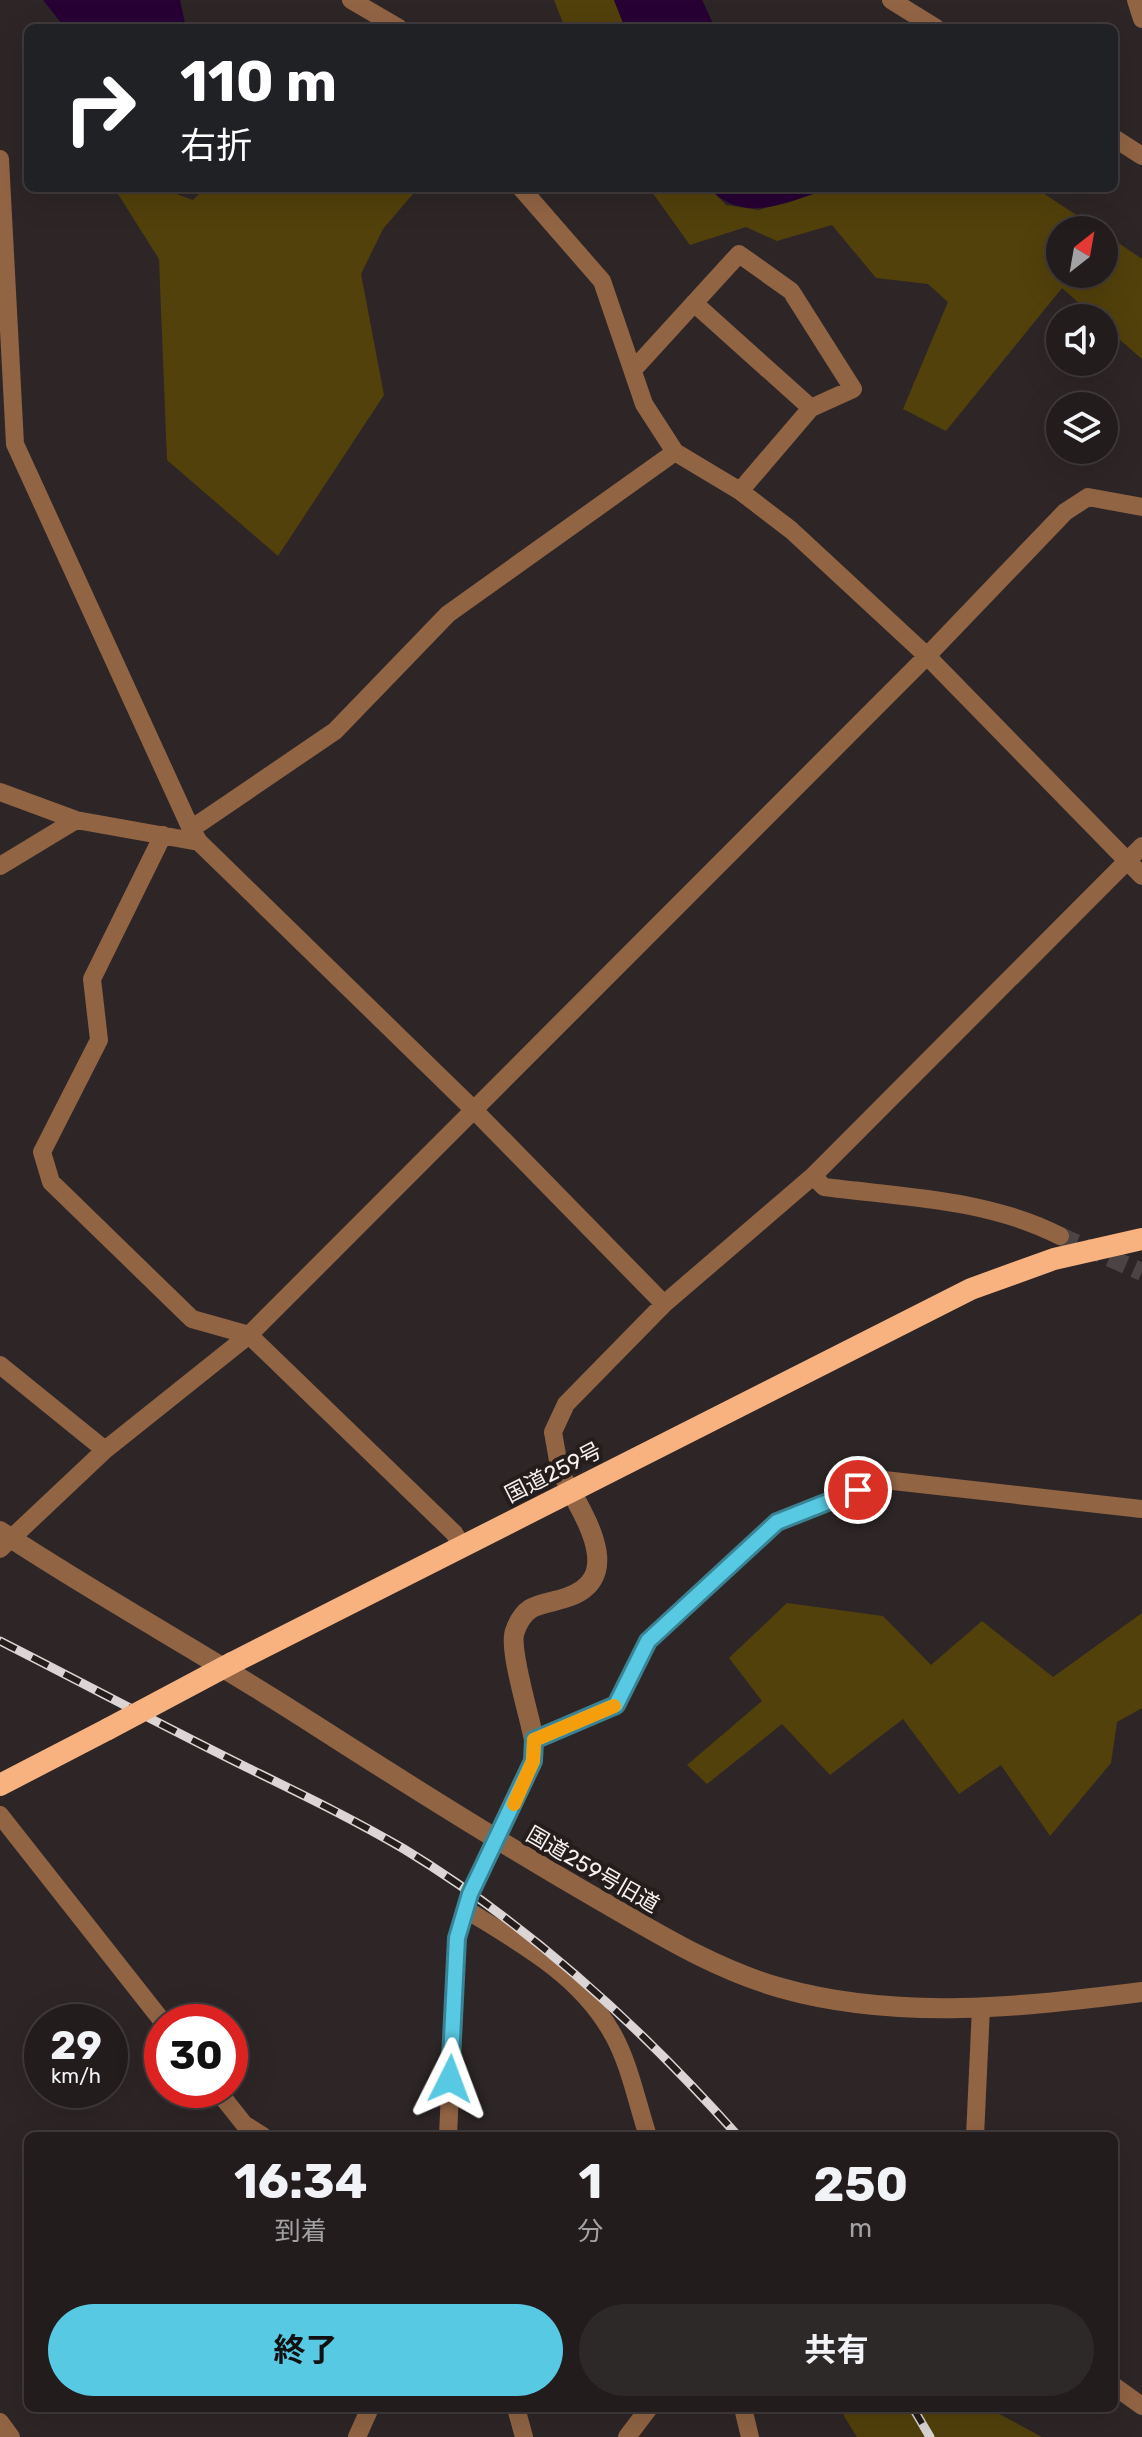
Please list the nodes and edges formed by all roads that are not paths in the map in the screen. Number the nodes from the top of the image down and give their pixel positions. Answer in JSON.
{"nodes":[{"id":1,"x":351,"y":0,"type":"edge"},
{"id":2,"x":891,"y":0,"type":"edge"},
{"id":3,"x":1136,"y":0,"type":"edge"},
{"id":4,"x":1142,"y":19,"type":"edge"},
{"id":5,"x":392,"y":24,"type":"edge"},
{"id":6,"x":930,"y":24,"type":"edge"},
{"id":7,"x":1118,"y":141,"type":"edge"},
{"id":8,"x":1142,"y":156,"type":"edge"},
{"id":9,"x":0,"y":159,"type":"edge"},
{"id":10,"x":524,"y":192,"type":"edge"},
{"id":11,"x":694,"y":303,"type":"junction"},
{"id":12,"x":633,"y":370,"type":"junction"},
{"id":13,"x":811,"y":408,"type":"junction"},
{"id":14,"x":675,"y":452,"type":"junction"},
{"id":15,"x":740,"y":491,"type":"junction"},
{"id":16,"x":1142,"y":507,"type":"edge"},
{"id":17,"x":927,"y":656,"type":"junction"},
{"id":18,"x":0,"y":792,"type":"edge"},
{"id":19,"x":76,"y":820,"type":"junction"},
{"id":20,"x":163,"y":835,"type":"junction"},
{"id":21,"x":195,"y":835,"type":"junction"},
{"id":22,"x":1142,"y":846,"type":"edge"},
{"id":23,"x":1127,"y":861,"type":"junction"},
{"id":24,"x":0,"y":866,"type":"edge"},
{"id":25,"x":1142,"y":876,"type":"edge"},
{"id":26,"x":474,"y":1110,"type":"junction"},
{"id":27,"x":813,"y":1176,"type":"junction"},
{"id":28,"x":1060,"y":1236,"type":"tunnel mouth"},
{"id":29,"x":1142,"y":1239,"type":"edge"},
{"id":30,"x":664,"y":1304,"type":"junction"},
{"id":31,"x":249,"y":1335,"type":"junction"},
{"id":32,"x":0,"y":1365,"type":"edge"},
{"id":33,"x":105,"y":1450,"type":"junction"},
{"id":34,"x":571,"y":1491,"type":"junction"},
{"id":35,"x":1142,"y":1509,"type":"edge"},
{"id":36,"x":3,"y":1539,"type":"edge"},
{"id":37,"x":463,"y":1548,"type":"junction"},
{"id":38,"x":534,"y":1740,"type":"junction"},
{"id":39,"x":0,"y":1785,"type":"edge"},
{"id":40,"x":0,"y":1815,"type":"edge"},
{"id":41,"x":496,"y":1841,"type":"junction"},
{"id":42,"x":465,"y":1909,"type":"junction"},
{"id":43,"x":1142,"y":1992,"type":"edge"},
{"id":44,"x":149,"y":2004,"type":"edge"},
{"id":45,"x":981,"y":2008,"type":"junction"},
{"id":46,"x":231,"y":2108,"type":"edge"},
{"id":47,"x":257,"y":2132,"type":"edge"},
{"id":48,"x":448,"y":2132,"type":"edge"},
{"id":49,"x":647,"y":2132,"type":"edge"},
{"id":50,"x":975,"y":2132,"type":"edge"},
{"id":51,"x":1118,"y":2389,"type":"edge"},
{"id":52,"x":1142,"y":2406,"type":"edge"},
{"id":53,"x":368,"y":2412,"type":"edge"},
{"id":54,"x":517,"y":2412,"type":"edge"},
{"id":55,"x":646,"y":2412,"type":"edge"},
{"id":56,"x":744,"y":2412,"type":"edge"},
{"id":57,"x":0,"y":2422,"type":"edge"},
{"id":58,"x":11,"y":2437,"type":"edge"},
{"id":59,"x":357,"y":2437,"type":"edge"},
{"id":60,"x":524,"y":2437,"type":"edge"},
{"id":61,"x":627,"y":2437,"type":"edge"},
{"id":62,"x":750,"y":2437,"type":"edge"}],
"edges":[{"from":1,"to":5,"type":"street"},
{"from":2,"to":6,"type":"street"},
{"from":3,"to":4,"type":"street"},
{"from":7,"to":8,"type":"street"},
{"from":9,"to":21,"type":"street"},
{"from":10,"to":12,"type":"street"},
{"from":11,"to":12,"type":"street"},
{"from":11,"to":13,"type":"street"},
{"from":11,"to":13,"type":"street"},
{"from":12,"to":14,"type":"street"},
{"from":13,"to":15,"type":"street"},
{"from":14,"to":15,"type":"street"},
{"from":14,"to":21,"type":"street"},
{"from":15,"to":17,"type":"street"},
{"from":16,"to":17,"type":"street"},
{"from":17,"to":23,"type":"street"},
{"from":17,"to":26,"type":"street"},
{"from":18,"to":19,"type":"street"},
{"from":19,"to":20,"type":"street"},
{"from":19,"to":24,"type":"street"},
{"from":20,"to":21,"type":"street"},
{"from":20,"to":31,"type":"street"},
{"from":21,"to":26,"type":"street"},
{"from":22,"to":23,"type":"street"},
{"from":23,"to":25,"type":"street"},
{"from":23,"to":27,"type":"street"},
{"from":26,"to":30,"type":"street"},
{"from":26,"to":31,"type":"street"},
{"from":27,"to":28,"type":"street"},
{"from":27,"to":30,"type":"street"},
{"from":29,"to":34,"type":"highway","name":"国道259号"},
{"from":30,"to":34,"type":"street"},
{"from":31,"to":33,"type":"street"},
{"from":31,"to":37,"type":"street"},
{"from":32,"to":33,"type":"street"},
{"from":33,"to":36,"type":"street"},
{"from":34,"to":37,"type":"highway","name":"国道259号"},
{"from":34,"to":38,"type":"street"},
{"from":35,"to":38,"type":"street"},
{"from":36,"to":41,"type":"street","name":"国道259号旧道"},
{"from":37,"to":39,"type":"highway","name":"国道259号","bridge":true},
{"from":38,"to":41,"type":"street"},
{"from":40,"to":44,"type":"street"},
{"from":41,"to":42,"type":"street"},
{"from":41,"to":45,"type":"street","name":"国道259号旧道"},
{"from":42,"to":48,"type":"street"},
{"from":42,"to":49,"type":"street"},
{"from":43,"to":45,"type":"street","name":"国道259号旧道"},
{"from":45,"to":50,"type":"street"},
{"from":46,"to":47,"type":"street"},
{"from":51,"to":52,"type":"street"},
{"from":53,"to":59,"type":"street"},
{"from":54,"to":60,"type":"street"},
{"from":55,"to":61,"type":"street"},
{"from":56,"to":62,"type":"street"},
{"from":57,"to":58,"type":"street"}]}
